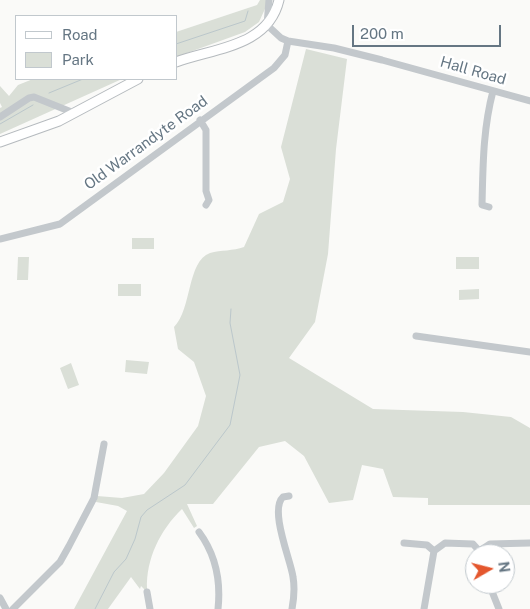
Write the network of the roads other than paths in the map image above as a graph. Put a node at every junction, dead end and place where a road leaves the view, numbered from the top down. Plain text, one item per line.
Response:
1 (269, 0) edge
2 (279, 0) edge
3 (267, 25) junction
4 (288, 41) junction
5 (178, 61) edge
6 (136, 80) edge
7 (493, 91) junction
8 (530, 101) edge
9 (74, 113) junction
10 (0, 117) edge
11 (200, 120) junction
12 (0, 142) edge
13 (210, 201) dead end
14 (483, 206) dead end
15 (0, 239) edge
16 (416, 336) dead end
17 (530, 352) edge
18 (104, 444) dead end
19 (289, 496) dead end
20 (199, 532) dead end
21 (404, 542) dead end
22 (530, 543) edge
23 (465, 544) edge
24 (490, 544) edge
25 (434, 551) junction
26 (147, 592) dead end
27 (493, 594) edge
28 (0, 598) edge
29 (6, 609) edge
30 (12, 609) edge
31 (150, 609) edge
32 (218, 609) edge
33 (292, 609) edge
34 (424, 609) edge
35 (499, 609) edge

1 - 3 street
2 - 3 main road
3 - 4 street, Hall Road
3 - 5 main road
4 - 7 street, Hall Road
4 - 11 street, Old Warrandyte Road
6 - 9 main road
7 - 8 street, Hall Road
7 - 14 street
9 - 10 street
9 - 12 main road
11 - 13 street
11 - 15 street, Old Warrandyte Road
16 - 17 street
18 - 30 street
19 - 33 street
20 - 32 street
21 - 25 street
22 - 24 street
23 - 25 street
25 - 34 street
26 - 31 street
27 - 35 street
28 - 29 street

